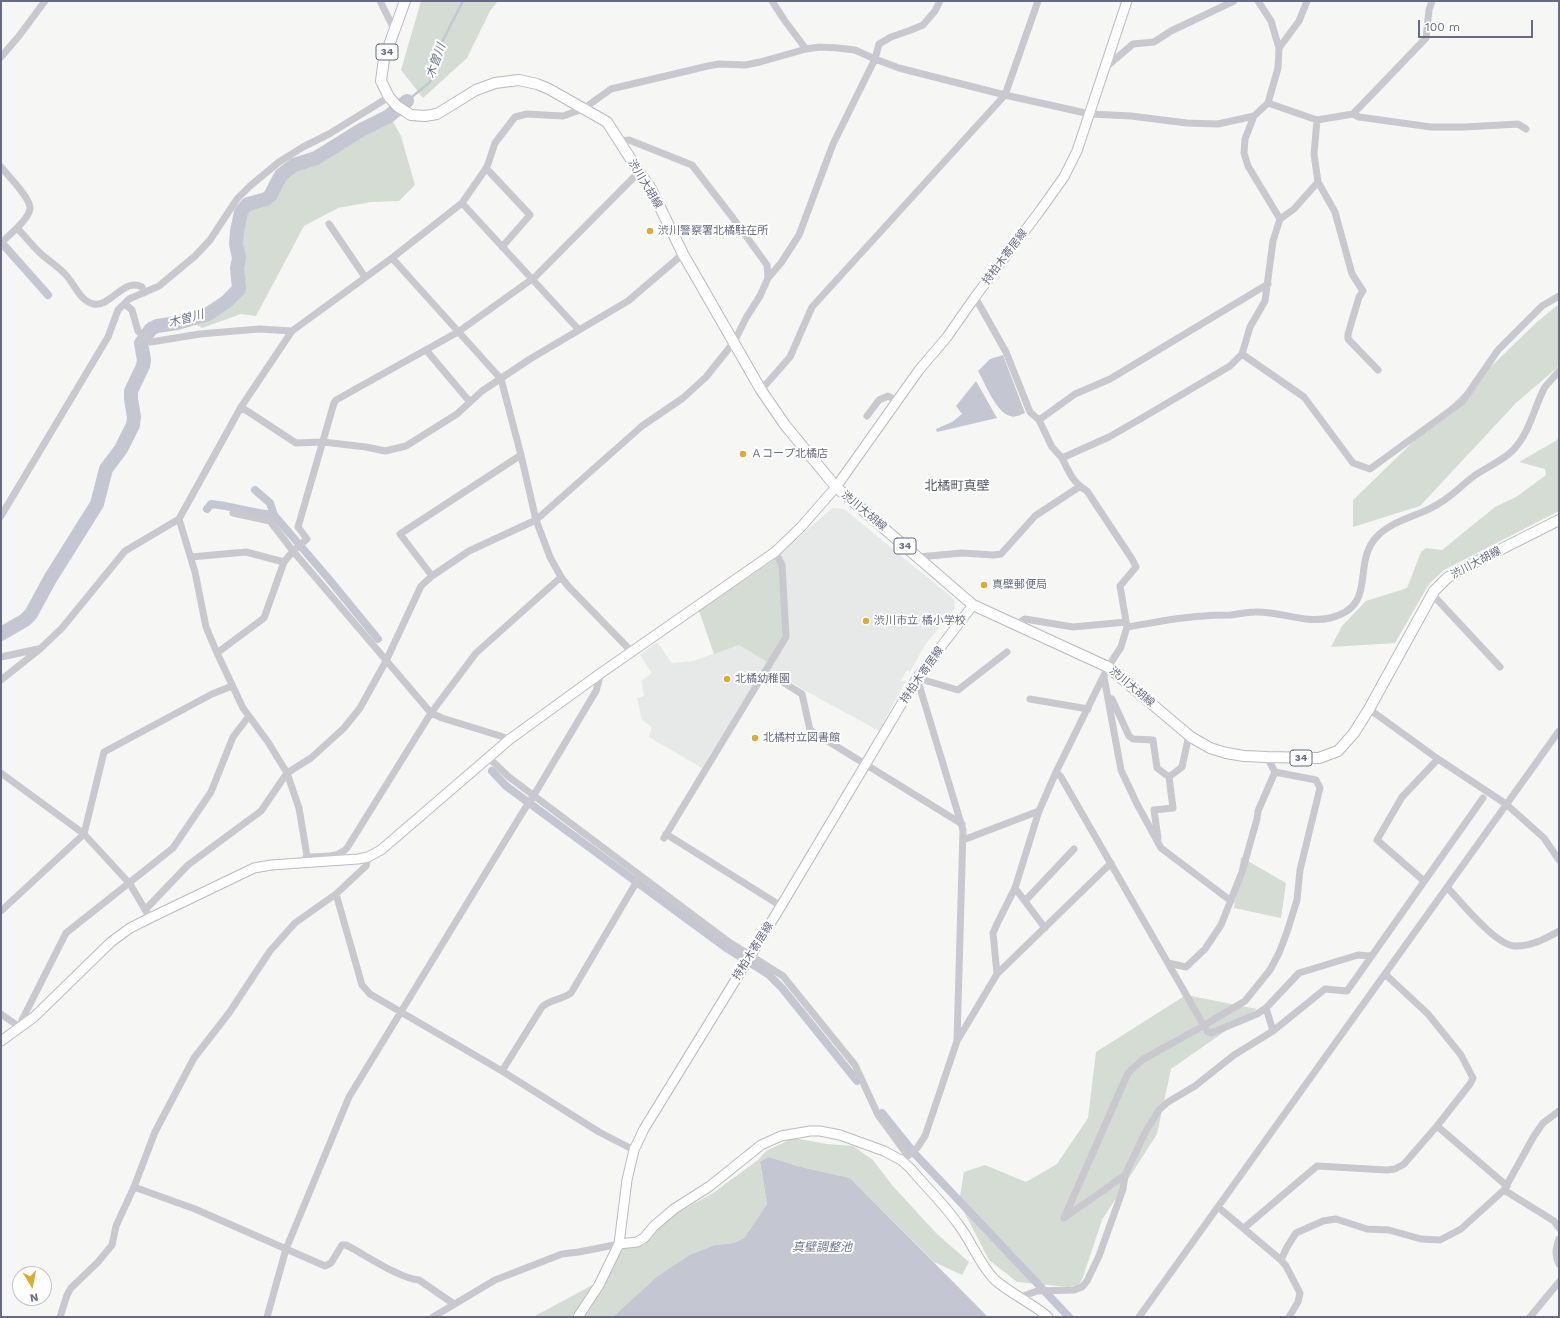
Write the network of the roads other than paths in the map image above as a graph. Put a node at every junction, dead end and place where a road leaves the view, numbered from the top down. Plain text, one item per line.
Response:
1 (45, 1) edge
2 (380, 1) edge
3 (405, 1) edge
4 (772, 1) edge
5 (940, 1) edge
6 (1038, 1) edge
7 (1127, 1) edge
8 (1234, 1) edge
9 (1258, 1) edge
10 (1307, 1) edge
11 (1432, 1) edge
12 (395, 32) junction
13 (1279, 48) junction
14 (806, 49) junction
15 (1, 57) edge
16 (875, 59) junction
17 (1106, 67) junction
18 (1005, 96) junction
19 (391, 100) junction
20 (1268, 103) junction
21 (583, 109) junction
22 (1090, 114) junction
23 (1353, 114) junction
24 (1254, 116) junction
25 (1317, 120) junction
26 (1526, 129) dead end
27 (620, 141) junction
28 (1, 167) edge
29 (486, 168) junction
30 (639, 172) junction
31 (1318, 182) junction
32 (462, 203) junction
33 (1280, 219) junction
34 (329, 224) dead end
35 (18, 228) junction
36 (1, 243) edge
37 (502, 247) junction
38 (683, 254) junction
39 (392, 258) junction
40 (365, 277) junction
41 (768, 278) junction
42 (532, 279) junction
43 (1268, 284) junction
44 (144, 294) junction
45 (1559, 296) edge
46 (975, 297) junction
47 (125, 304) junction
48 (292, 330) junction
49 (579, 330) junction
50 (458, 332) junction
51 (734, 342) junction
52 (426, 350) junction
53 (1242, 354) junction
54 (1378, 370) dead end
55 (1559, 371) edge
56 (501, 379) junction
57 (761, 390) junction
58 (897, 401) junction
59 (470, 402) junction
60 (242, 407) junction
61 (867, 416) dead end
62 (1039, 420) junction
63 (323, 442) junction
64 (521, 456) junction
65 (1062, 458) junction
66 (836, 487) junction
67 (1079, 487) junction
68 (233, 513) dead end
69 (1, 516) edge
70 (179, 519) junction
71 (536, 520) junction
72 (1559, 520) edge
73 (294, 550) junction
74 (775, 552) junction
75 (918, 556) junction
76 (191, 557) junction
77 (284, 562) junction
78 (432, 576) junction
79 (561, 577) junction
80 (1432, 594) junction
81 (973, 605) junction
82 (1016, 624) junction
83 (1126, 624) junction
84 (40, 649) junction
85 (632, 652) junction
86 (1007, 652) dead end
87 (217, 653) junction
88 (1, 657) edge
89 (386, 661) junction
90 (1108, 667) junction
91 (1500, 668) dead end
92 (765, 671) junction
93 (601, 673) junction
94 (1104, 677) junction
95 (917, 678) junction
96 (1, 680) edge
97 (232, 686) junction
98 (1108, 698) junction
99 (1030, 699) dead end
100 (1088, 709) junction
101 (1368, 709) junction
102 (431, 713) junction
103 (249, 716) junction
104 (1559, 731) edge
105 (1189, 735) junction
106 (510, 739) junction
107 (1267, 757) junction
108 (489, 758) junction
109 (1438, 758) junction
110 (865, 763) junction
111 (1056, 772) junction
112 (1275, 772) junction
113 (1, 773) edge
114 (287, 773) junction
115 (1169, 776) junction
116 (533, 796) junction
117 (1483, 798) dead end
118 (1506, 804) junction
119 (1039, 811) junction
120 (962, 824) junction
121 (84, 834) junction
122 (963, 840) junction
123 (1158, 842) junction
124 (1074, 849) dead end
125 (368, 857) junction
126 (307, 860) junction
127 (1559, 860) edge
128 (1111, 863) junction
129 (640, 877) junction
130 (1424, 881) junction
131 (130, 884) junction
132 (1447, 887) junction
133 (1015, 888) junction
134 (336, 894) junction
135 (1025, 901) junction
136 (1231, 901) junction
137 (781, 906) junction
138 (1, 911) edge
139 (148, 914) junction
140 (1045, 928) junction
141 (1559, 931) edge
142 (750, 956) junction
143 (1371, 956) junction
144 (1168, 963) junction
145 (997, 974) junction
146 (1385, 974) junction
147 (1266, 1008) junction
148 (400, 1012) junction
149 (1, 1014) edge
150 (1203, 1026) junction
151 (21, 1028) junction
152 (1273, 1031) junction
153 (1, 1041) edge
154 (957, 1041) junction
155 (502, 1071) junction
156 (1559, 1111) edge
157 (1437, 1126) junction
158 (634, 1150) junction
159 (907, 1156) junction
160 (1125, 1175) junction
161 (134, 1187) junction
162 (1505, 1188) junction
163 (1218, 1207) junction
164 (1244, 1228) junction
165 (1559, 1228) edge
166 (1559, 1239) edge
167 (619, 1244) junction
168 (286, 1249) junction
169 (1281, 1260) junction
170 (1559, 1264) edge
171 (1559, 1282) edge
172 (1021, 1297) junction
173 (454, 1304) junction
174 (60, 1317) edge
175 (267, 1317) edge
176 (433, 1317) edge
177 (578, 1317) edge
178 (1048, 1317) edge
179 (1139, 1317) edge
180 (1289, 1317) edge
181 (1530, 1317) edge

1 - 15 street
2 - 12 street
3 - 12 main road, 34
4 - 14 street
5 - 16 street
6 - 18 street
7 - 17 street, 持柏木寄居線
8 - 17 street
9 - 13 street
10 - 13 street
11 - 23 street
12 - 19 main road, 34
13 - 20 street
14 - 16 street
14 - 21 street
16 - 18 street
16 - 41 street
17 - 22 street, 持柏木寄居線
18 - 22 street
18 - 57 street
19 - 21 main road, 渋川大胡線 / 34
19 - 44 street
20 - 24 street
20 - 25 street
21 - 27 main road, 渋川大胡線 / 34
21 - 29 street
22 - 24 street
22 - 46 street, 持柏木寄居線
23 - 25 street
23 - 26 street
24 - 33 street
25 - 31 street
27 - 30 main road, 渋川大胡線 / 34
27 - 41 street
28 - 35 street
29 - 32 street
29 - 37 street
30 - 38 main road, 渋川大胡線 / 34
30 - 42 street
31 - 33 street
31 - 54 street
32 - 37 street
32 - 39 street
33 - 43 street
34 - 40 street
35 - 36 street
35 - 44 street
37 - 42 street
38 - 49 street
38 - 51 main road, 渋川大胡線 / 34
39 - 40 street
39 - 50 street
40 - 48 street
41 - 51 street
42 - 49 street
42 - 50 street
43 - 53 street
43 - 62 street
44 - 47 street
45 - 53 street
46 - 58 street, 持柏木寄居線
46 - 62 street
47 - 48 street
47 - 69 street
48 - 60 street
49 - 56 street
50 - 52 street
50 - 56 street
51 - 57 main road, 渋川大胡線 / 34
51 - 71 street
52 - 59 street
52 - 63 street
53 - 65 street
55 - 83 street
56 - 59 street
56 - 64 street
57 - 66 main road, 渋川大胡線 / 34
58 - 61 street
58 - 66 street, 持柏木寄居線
59 - 63 street
60 - 63 street
60 - 70 street
62 - 65 street
63 - 73 street
64 - 71 street
64 - 78 street
65 - 67 street
66 - 74 street, 持柏木寄居線
66 - 75 main road, 渋川大胡線 / 34
67 - 75 street
67 - 83 street
68 - 73 street
70 - 76 street
70 - 84 street
71 - 78 street
71 - 79 street
72 - 80 main road, 渋川大胡線 / 34
73 - 77 street
73 - 89 street
74 - 85 street, 持柏木寄居線
74 - 92 street
75 - 81 main road, 渋川大胡線 / 34
76 - 77 street
76 - 87 street
77 - 87 street
78 - 89 street
79 - 85 street
79 - 102 street
80 - 91 street
80 - 101 main road, 渋川大胡線 / 34
81 - 82 main road, 渋川大胡線 / 34
81 - 95 street, 持柏木寄居線
82 - 83 street
82 - 90 main road, 渋川大胡線 / 34
83 - 90 street
84 - 88 street
84 - 96 street
85 - 93 street, 持柏木寄居線
86 - 95 street
87 - 97 street
89 - 102 street
89 - 114 street
90 - 94 street
90 - 105 main road, 渋川大胡線 / 34
92 - 110 street
92 - 137 street
93 - 106 street, 持柏木寄居線
93 - 116 street
94 - 98 street
94 - 100 street
95 - 110 street, 持柏木寄居線
95 - 120 street
97 - 103 street
97 - 121 street
98 - 115 street
98 - 123 street
99 - 100 street
100 - 111 street
101 - 107 main road, 渋川大胡線 / 34
101 - 109 street
102 - 106 street
102 - 126 street
103 - 114 street
103 - 131 street
104 - 118 street
105 - 107 main road, 渋川大胡線 / 34
105 - 115 street
106 - 108 street, 持柏木寄居線
107 - 112 street
108 - 116 street
108 - 125 street, 持柏木寄居線
109 - 118 street
109 - 130 street
110 - 120 street
110 - 137 street, 持柏木寄居線
111 - 119 street
111 - 128 street
112 - 136 street
112 - 150 street
113 - 121 street
114 - 126 street
114 - 139 street
115 - 123 street
116 - 129 street
116 - 148 street
117 - 130 street
118 - 127 street
118 - 132 street
119 - 122 street
119 - 133 street
120 - 122 street
121 - 131 street
121 - 138 street
122 - 154 street
123 - 136 street
124 - 135 street
125 - 126 street
125 - 134 street
126 - 139 street
128 - 140 street
128 - 144 street
129 - 142 street
129 - 155 street
130 - 143 street
131 - 139 street
131 - 151 street
132 - 141 street
132 - 146 street
133 - 135 street
133 - 145 street
134 - 148 street
134 - 161 street
135 - 140 street
136 - 144 street
137 - 142 street, 持柏木寄居線
139 - 151 street
140 - 145 street
142 - 158 street, 持柏木寄居線
142 - 159 street
143 - 147 street
143 - 152 street
144 - 150 street
145 - 154 street
146 - 157 street
146 - 163 street
147 - 150 street
147 - 152 street
148 - 155 street
148 - 168 street
149 - 151 street
150 - 160 street
151 - 153 street
152 - 160 street
154 - 159 street
155 - 158 street
156 - 162 street
157 - 162 street
157 - 164 street
158 - 167 street, 持柏木寄居線
159 - 167 street
159 - 172 street
160 - 172 street
161 - 168 street
161 - 174 street
162 - 165 street
162 - 169 street
163 - 164 street
163 - 179 street
164 - 169 street
166 - 170 street
167 - 173 street
167 - 177 street, 持柏木寄居線
168 - 173 street
168 - 175 street
169 - 180 street
171 - 181 street
172 - 178 street
173 - 176 street

